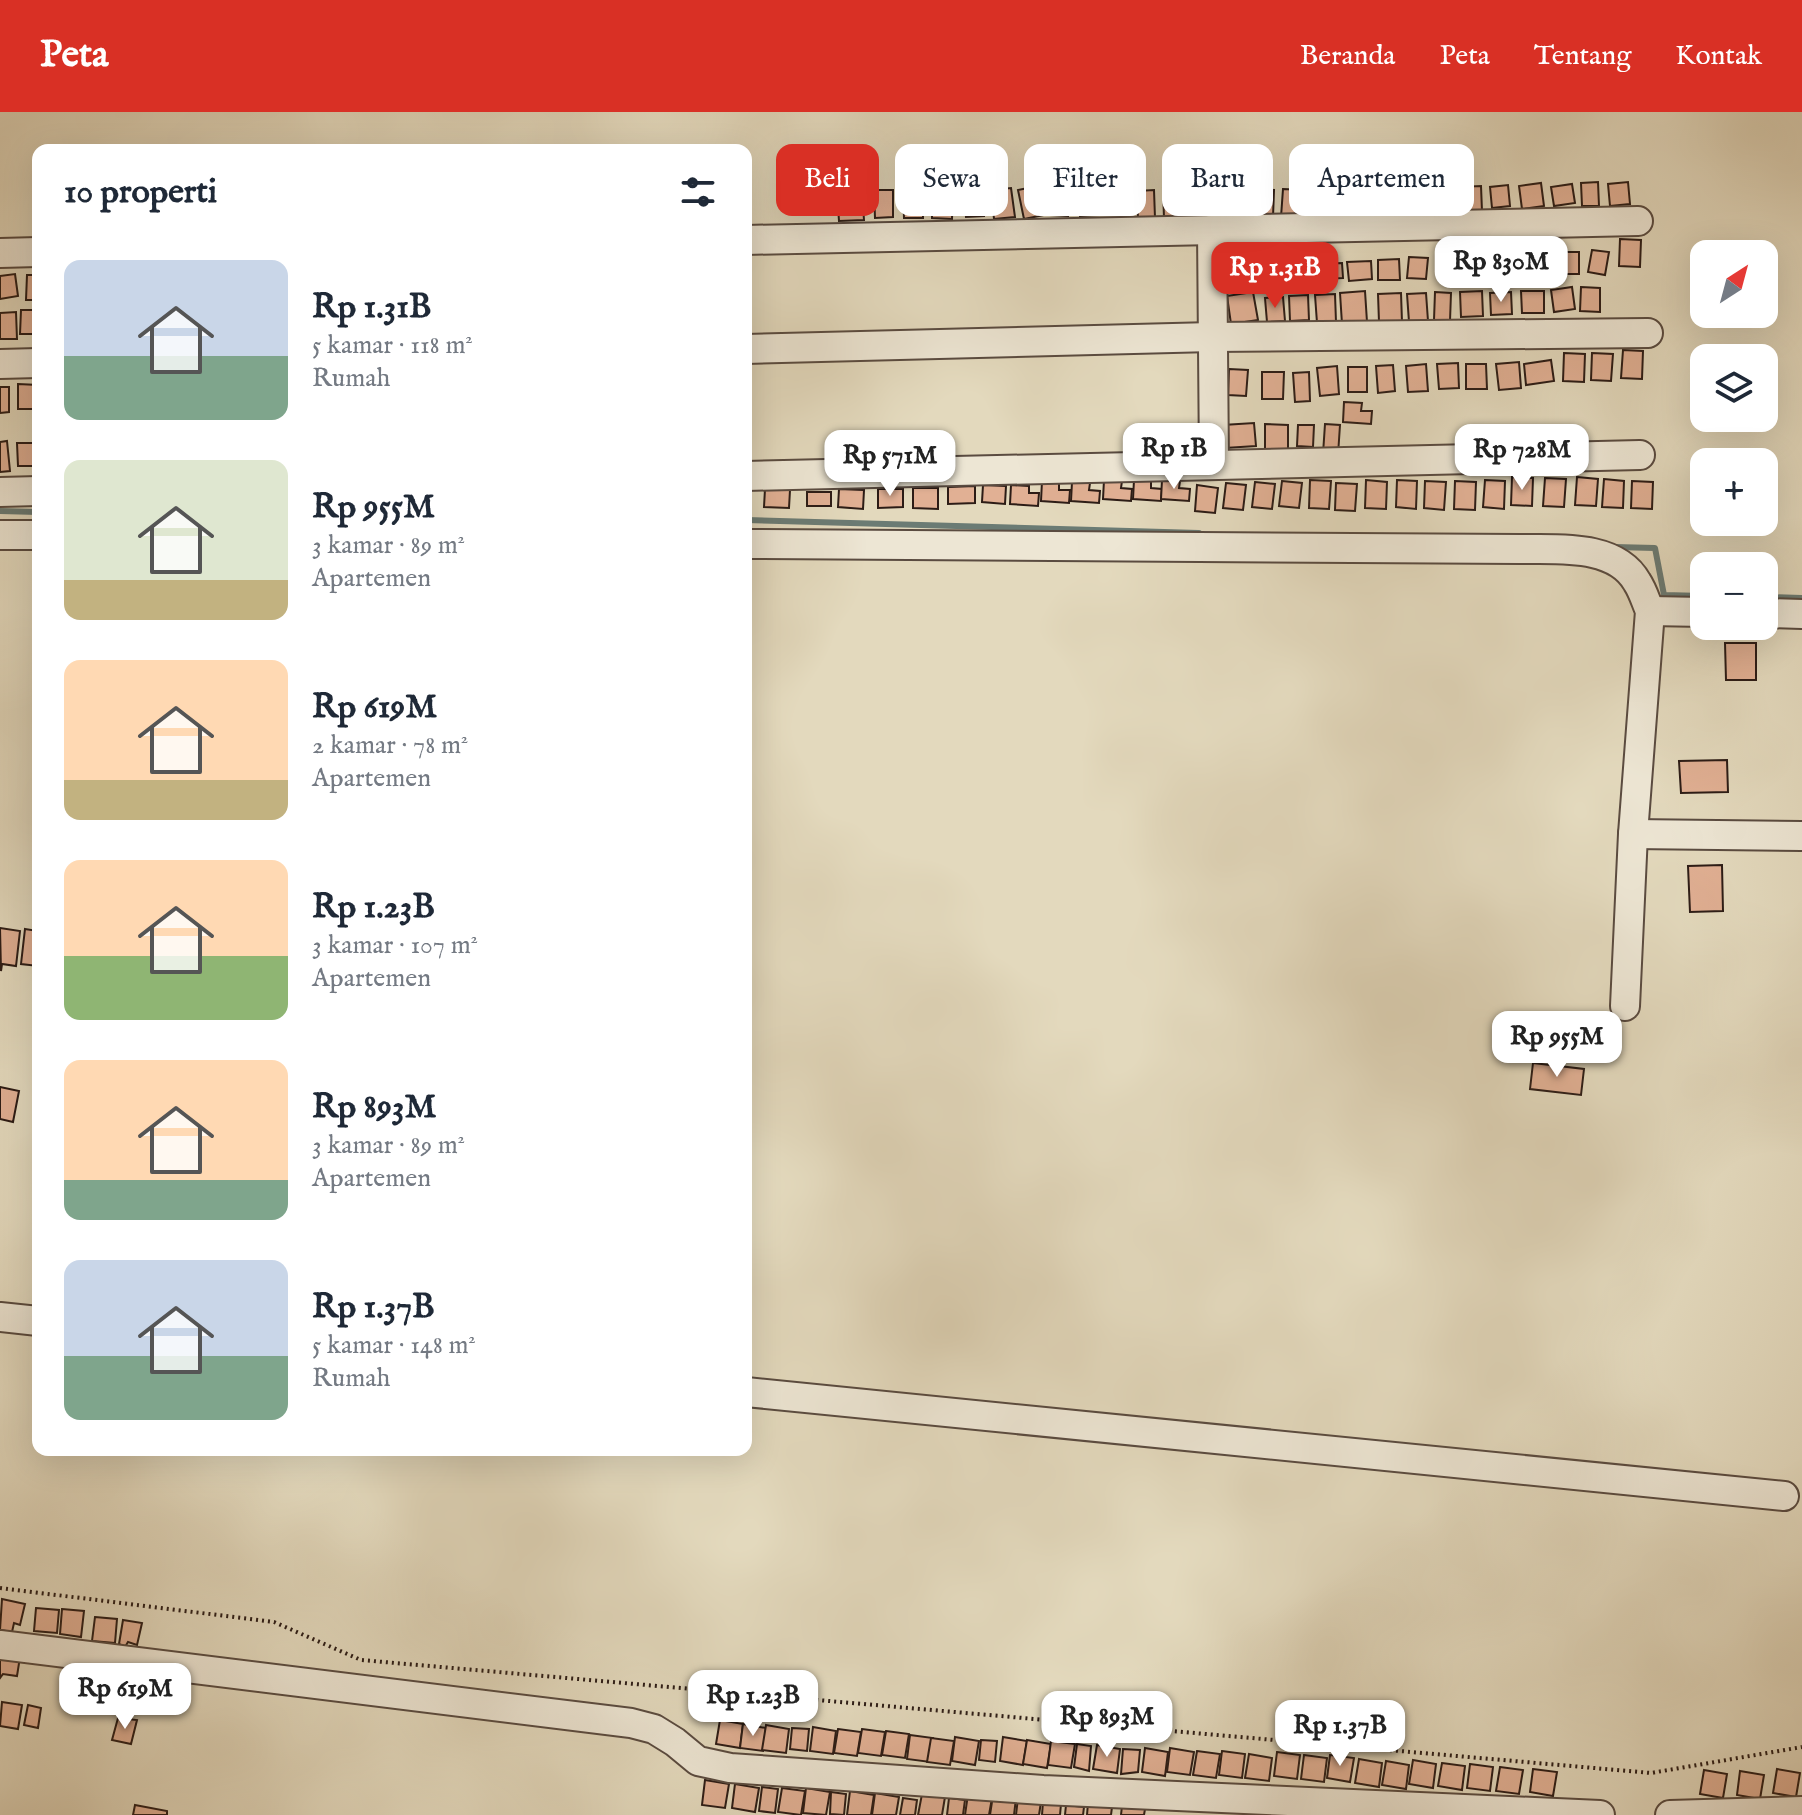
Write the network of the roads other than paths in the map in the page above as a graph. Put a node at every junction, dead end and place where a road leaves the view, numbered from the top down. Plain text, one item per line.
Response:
1 (1638, 221) dead end
2 (1212, 230) junction
3 (752, 240) edge
4 (32, 252) edge
5 (0, 253) edge
6 (1648, 333) dead end
7 (1212, 337) junction
8 (752, 349) edge
9 (32, 363) edge
10 (0, 364) edge
11 (1640, 455) dead end
12 (1214, 464) junction
13 (752, 476) edge
14 (32, 491) edge
15 (0, 492) edge
16 (0, 535) edge
17 (32, 535) edge
18 (752, 544) edge
19 (1650, 611) junction
20 (1690, 612) edge
21 (1778, 613) edge
22 (1802, 614) edge
23 (1633, 834) junction
24 (1802, 836) edge
25 (1625, 1006) dead end
26 (0, 1317) edge
27 (32, 1320) edge
28 (752, 1393) edge
29 (1784, 1496) dead end
30 (0, 1645) edge
31 (1802, 1811) edge
32 (1600, 1815) edge
33 (1670, 1815) edge

1 - 2 street
2 - 3 street
2 - 7 street
4 - 5 street
6 - 7 street
7 - 8 street
7 - 12 street
9 - 10 street
11 - 12 street
12 - 13 street
14 - 15 street
16 - 17 street
18 - 19 street
19 - 20 street
19 - 23 street
21 - 22 street
23 - 24 street
23 - 25 street
26 - 27 street
28 - 29 street
30 - 32 street
31 - 33 street

